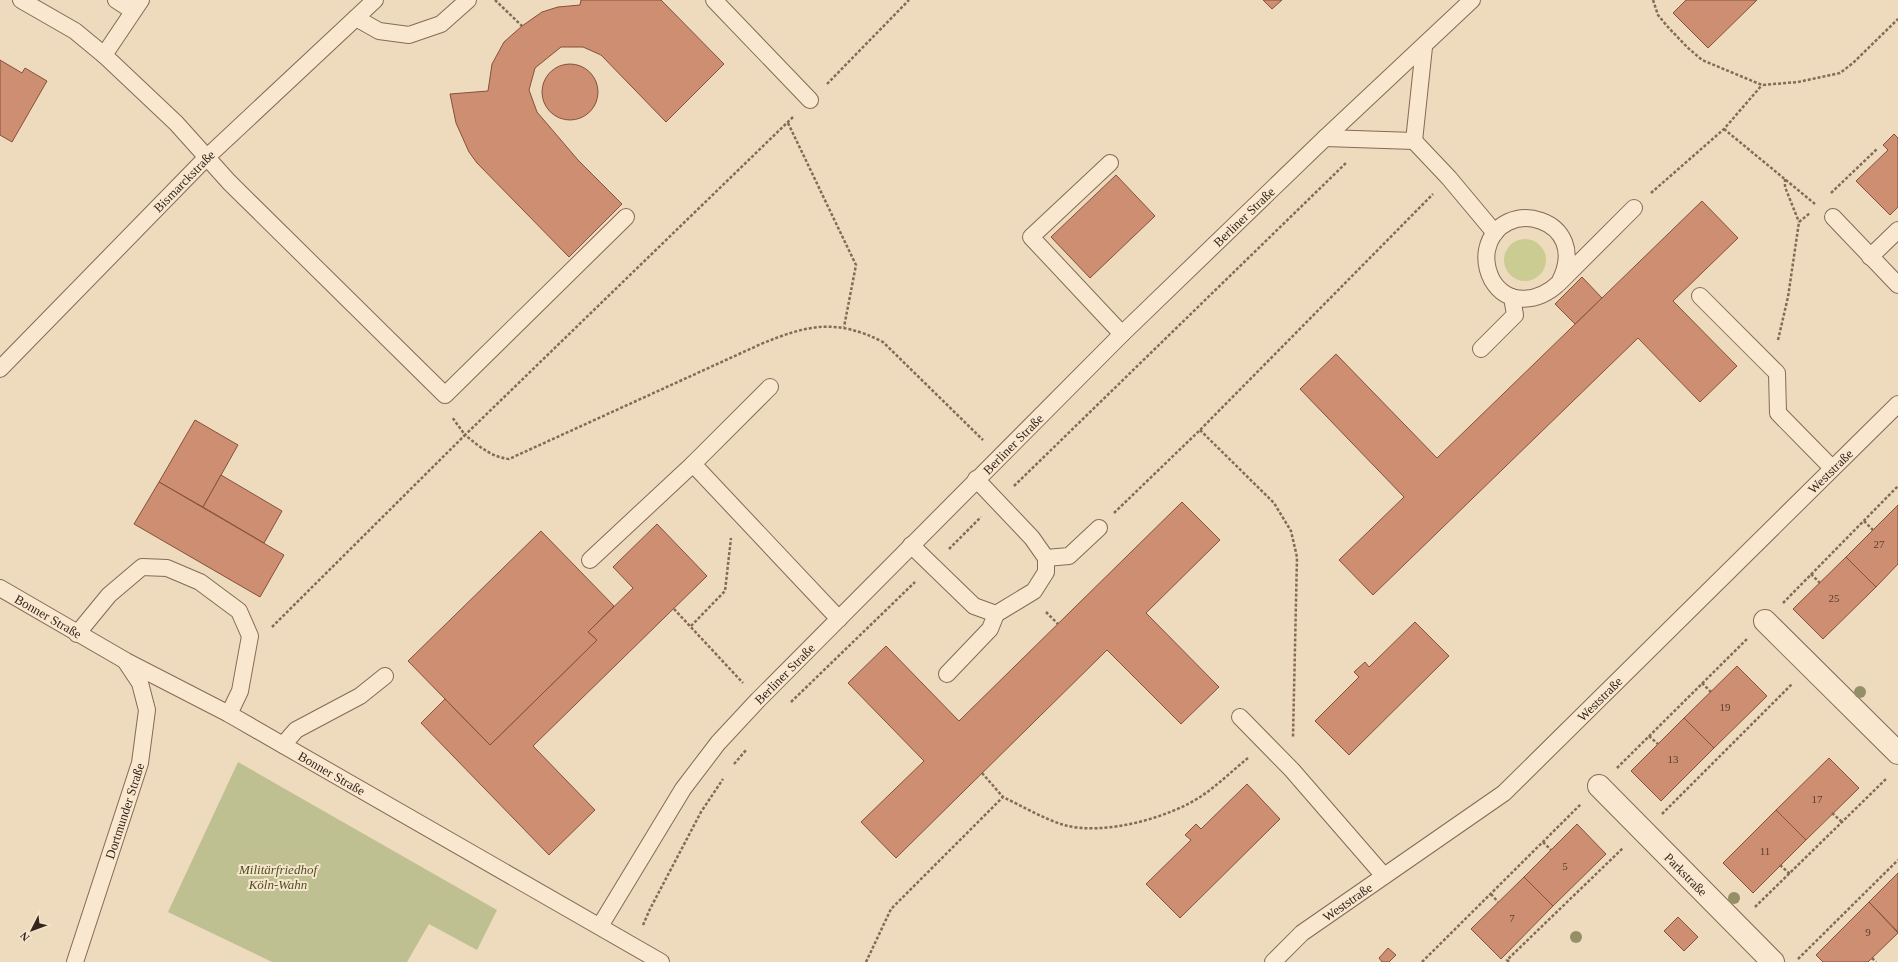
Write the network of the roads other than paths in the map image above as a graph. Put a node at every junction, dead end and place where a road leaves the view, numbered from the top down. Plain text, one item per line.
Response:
1 (21, 0) edge
2 (116, 0) edge
3 (375, 0) edge
4 (468, 0) edge
5 (714, 0) edge
6 (1472, 0) edge
7 (137, 6) edge
8 (356, 18) junction
9 (1424, 47) junction
10 (104, 54) junction
11 (810, 100) road end
12 (1325, 138) junction
13 (1414, 141) junction
14 (206, 158) junction
15 (1110, 163) dead end
16 (1634, 208) road end
17 (626, 217) dead end
18 (1833, 217) dead end
19 (1898, 230) edge
20 (1495, 233) junction
21 (1870, 256) junction
22 (1559, 283) junction
23 (1898, 285) edge
24 (1700, 296) dead end
25 (1512, 297) junction
26 (1122, 334) junction
27 (1481, 349) dead end
28 (0, 369) edge
29 (770, 387) dead end
30 (1898, 404) edge
31 (693, 464) junction
32 (1832, 468) junction
33 (976, 479) junction
34 (1099, 528) road end
35 (911, 545) junction
36 (1046, 558) junction
37 (590, 560) dead end
38 (0, 588) edge
39 (996, 614) junction
40 (839, 619) junction
41 (1765, 620) road end
42 (77, 634) junction
43 (126, 661) junction
44 (947, 674) dead end
45 (385, 676) dead end
46 (229, 714) junction
47 (1240, 717) dead end
48 (283, 745) junction
49 (1895, 763) edge
50 (1599, 786) road end
51 (1384, 876) junction
52 (600, 926) junction
53 (75, 962) edge
54 (661, 962) edge
55 (1274, 962) edge
56 (1773, 962) edge

1 - 10 lane
2 - 7 lane
3 - 8 lane, Bismarckstraße
4 - 8 lane
5 - 11 lane
6 - 9 lane, Berliner Straße
7 - 10 lane
8 - 14 lane, Bismarckstraße
9 - 12 lane, Berliner Straße
9 - 13 lane
10 - 14 lane
12 - 13 lane
12 - 26 lane, Berliner Straße
13 - 20 lane
14 - 17 lane
14 - 28 lane, Bismarckstraße
15 - 26 lane
16 - 22 lane
18 - 21 lane
19 - 21 lane
20 - 22 lane
20 - 25 lane
21 - 23 lane
22 - 25 lane
24 - 32 lane
25 - 27 lane
26 - 33 lane, Berliner Straße
29 - 31 lane
30 - 32 lane, Weststraße
31 - 37 lane
31 - 40 lane
32 - 51 lane, Weststraße
33 - 35 lane, Berliner Straße
33 - 36 lane
34 - 36 lane
35 - 39 lane
35 - 40 lane, Berliner Straße
36 - 39 lane
38 - 42 lane, Bonner Straße
39 - 44 lane
40 - 52 lane, Berliner Straße
41 - 49 street
42 - 43 lane, Bonner Straße
42 - 46 lane
43 - 46 lane, Bonner Straße
43 - 53 lane, Dortmunder Straße
45 - 48 lane
46 - 48 lane, Bonner Straße
47 - 51 lane
48 - 52 lane, Bonner Straße
50 - 56 street, Parkstraße
51 - 55 lane, Weststraße
52 - 54 lane, Bonner Straße

